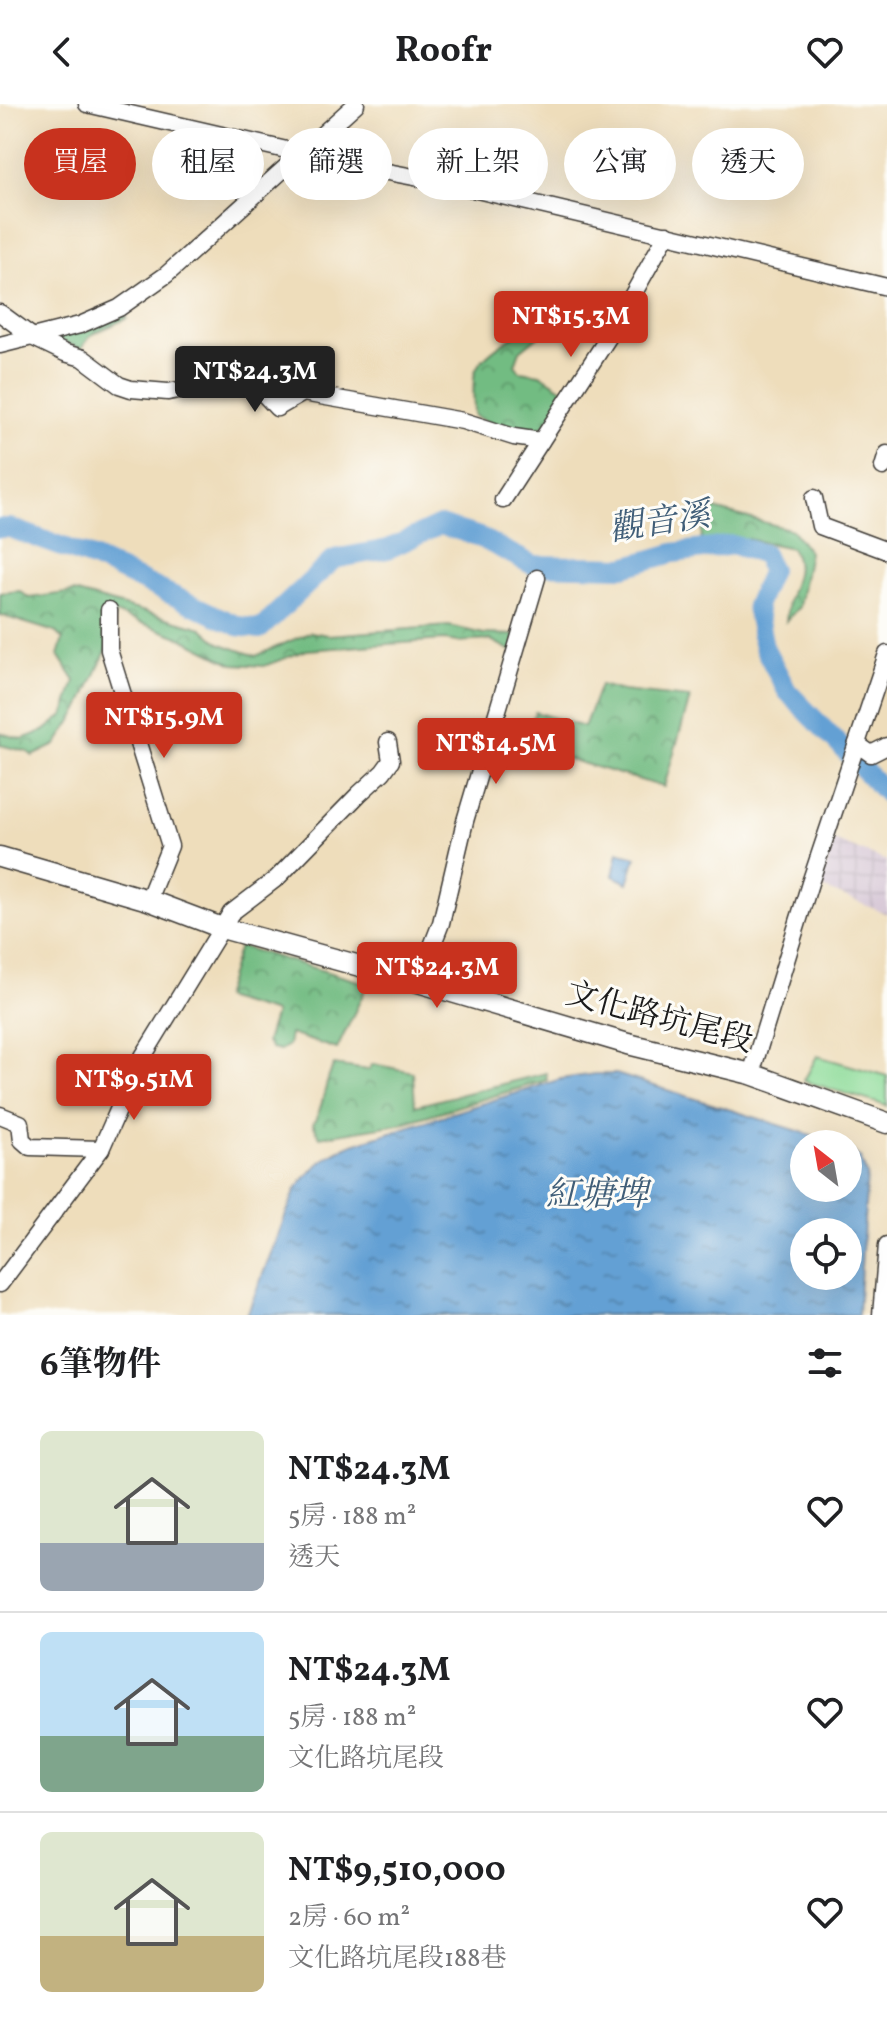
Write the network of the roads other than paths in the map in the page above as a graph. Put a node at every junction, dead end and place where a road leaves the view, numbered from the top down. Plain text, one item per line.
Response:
1 (87, 104) edge
2 (356, 104) edge
3 (329, 128) edge
4 (280, 149) edge
5 (280, 172) edge
6 (392, 172) edge
7 (667, 234) junction
8 (887, 287) edge
9 (0, 313) edge
10 (34, 338) junction
11 (0, 345) edge
12 (541, 441) junction
13 (814, 498) dead end
14 (503, 500) dead end
15 (887, 551) edge
16 (537, 578) dead end
17 (109, 610) dead end
18 (887, 654) edge
19 (388, 742) dead end
20 (857, 746) junction
21 (887, 746) edge
22 (0, 857) edge
23 (148, 900) junction
24 (222, 928) junction
25 (418, 982) junction
26 (751, 1074) junction
27 (0, 1115) edge
28 (887, 1123) edge
29 (101, 1149) junction
30 (887, 1245) edge
31 (885, 1275) edge
32 (0, 1284) edge
33 (881, 1315) edge

1 - 4 street
2 - 3 street
5 - 10 street
6 - 7 street
7 - 8 street
7 - 12 street
9 - 10 street
10 - 11 street
10 - 12 street
12 - 14 street
13 - 15 street
16 - 25 street
17 - 23 street
18 - 20 street
19 - 24 street
20 - 21 street
20 - 26 street
22 - 23 main road, 文化路坑尾段
23 - 24 main road, 文化路坑尾段
24 - 25 main road, 文化路坑尾段
24 - 29 street
25 - 26 main road, 文化路坑尾段
26 - 28 main road, 文化路坑尾段
27 - 29 street
29 - 32 street
30 - 31 street
31 - 33 street

